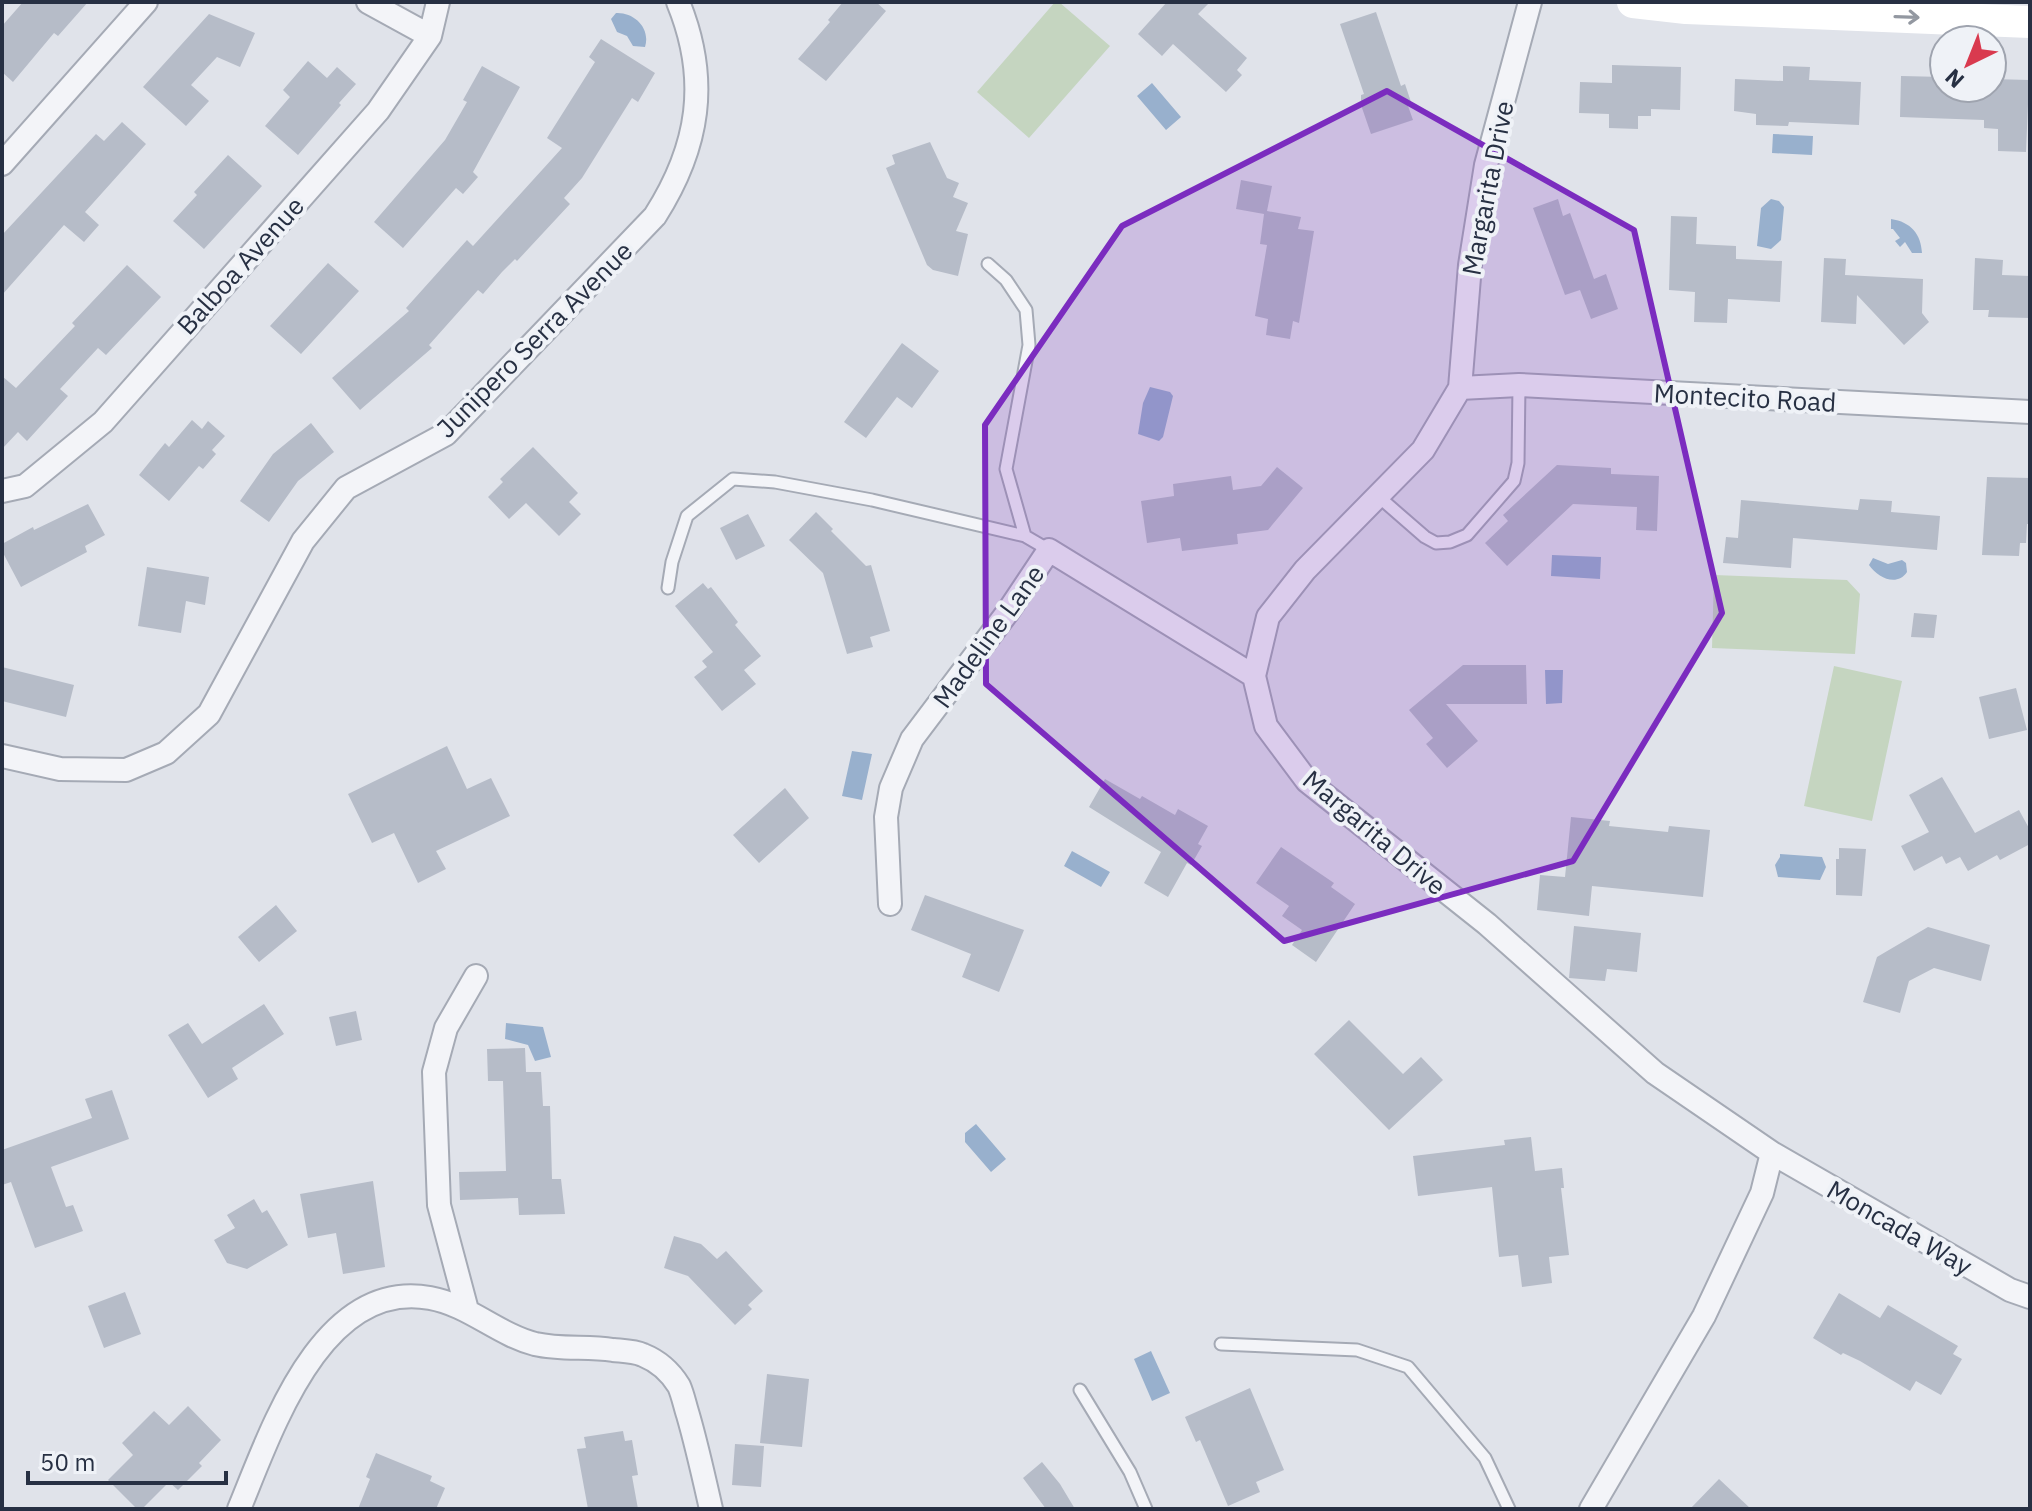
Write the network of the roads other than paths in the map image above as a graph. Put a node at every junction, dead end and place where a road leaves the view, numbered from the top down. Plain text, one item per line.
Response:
1 (146, 2) edge
2 (368, 2) edge
3 (438, 2) edge
4 (678, 2) edge
5 (1530, 2) edge
6 (1633, 2) edge
7 (2030, 22) edge
8 (430, 36) junction
9 (2, 164) edge
10 (988, 264) dead end
11 (1519, 385) junction
12 (1460, 388) junction
13 (2030, 412) edge
14 (2, 491) edge
15 (1379, 497) junction
16 (1025, 536) junction
17 (1049, 550) junction
18 (668, 588) dead end
19 (1254, 676) junction
20 (2, 756) edge
21 (890, 904) dead end
22 (476, 976) dead end
23 (1772, 1153) junction
24 (2030, 1297) edge
25 (467, 1310) junction
26 (1221, 1344) dead end
27 (1080, 1390) dead end
28 (239, 1509) edge
29 (711, 1509) edge
30 (1146, 1509) edge
31 (1509, 1509) edge
32 (1591, 1509) edge

1 - 9 street
2 - 8 street
3 - 8 street, Balboa Avenue
4 - 20 street, Junipero Serra Avenue
5 - 12 street, Margarita Drive
6 -> 7 main road
8 - 14 street, Balboa Avenue
10 - 16 lane
11 - 12 street, Montecito Road
11 - 13 street, Montecito Road
11 - 15 lane
12 - 15 street, Margarita Drive
15 - 19 street, Margarita Drive
16 - 17 lane
16 - 18 lane
17 - 19 street, Madeline Lane
17 - 21 street, Madeline Lane
19 - 23 street, Margarita Drive
22 - 25 street
23 - 24 street, Moncada Way
23 - 32 street
25 - 28 street
25 - 29 street
26 - 31 lane
27 - 30 lane

